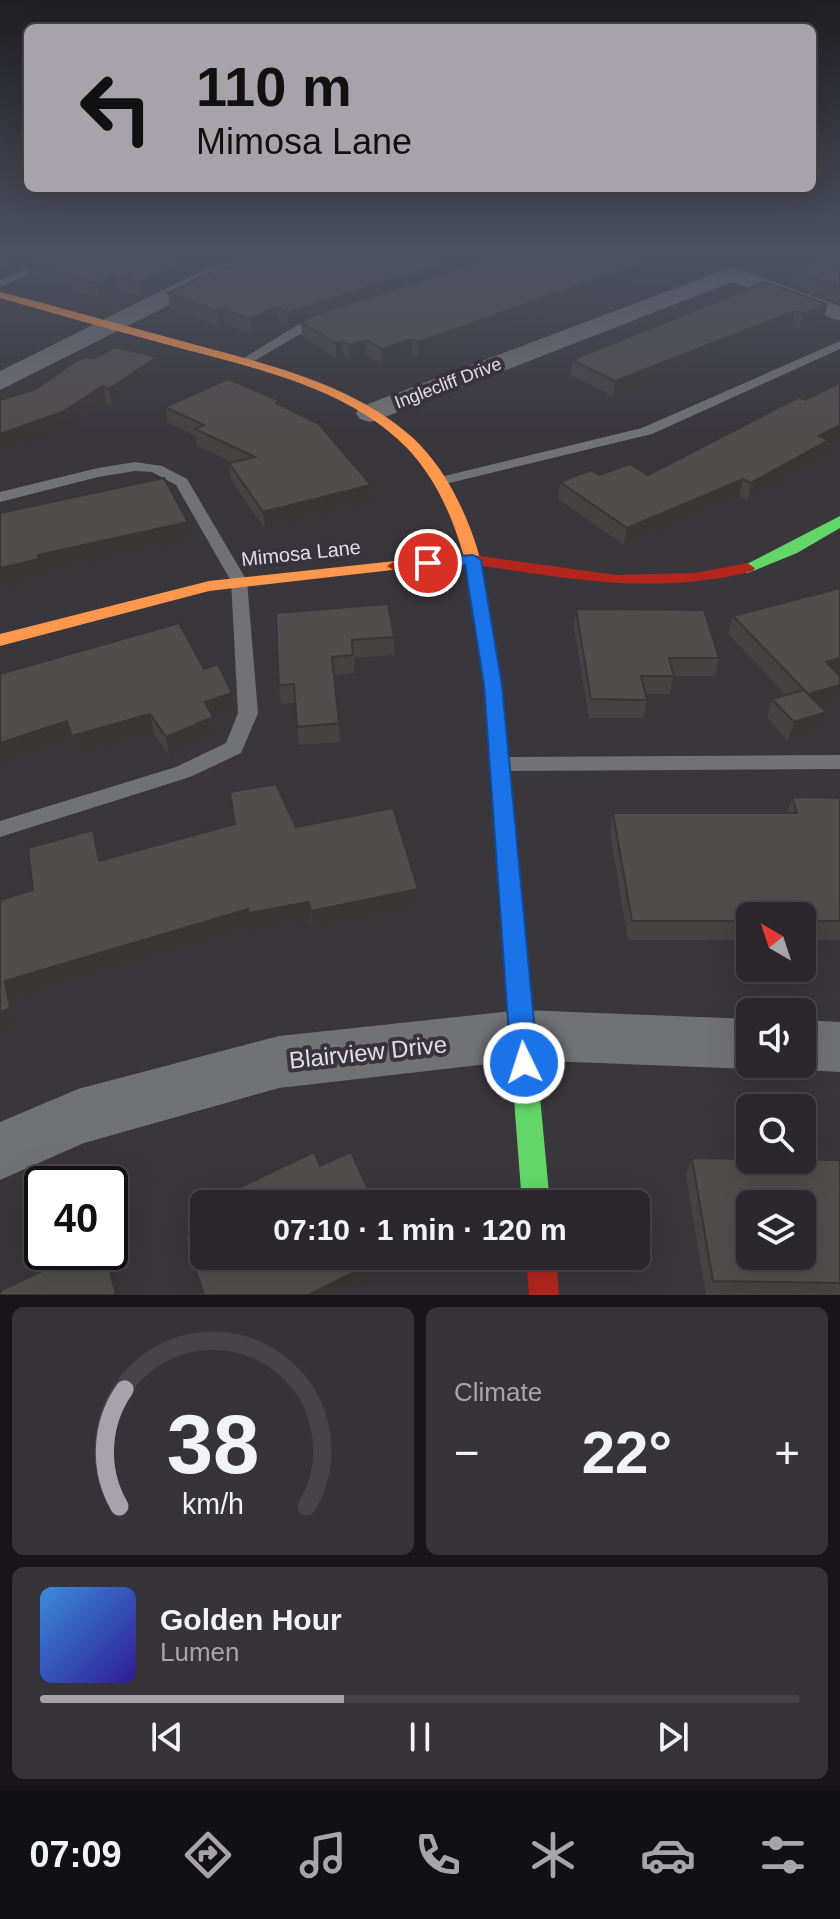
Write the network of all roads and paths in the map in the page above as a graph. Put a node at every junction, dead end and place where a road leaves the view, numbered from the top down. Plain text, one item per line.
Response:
1 (69, 314) edge
2 (130, 314) edge
3 (627, 314) edge
4 (336, 316) edge
5 (107, 325) junction
6 (840, 345) edge
7 (243, 362) junction
8 (0, 382) edge
9 (370, 413) junction
10 (441, 481) junction
11 (0, 497) edge
12 (840, 521) edge
13 (473, 560) junction
14 (239, 581) junction
15 (0, 640) edge
16 (840, 762) edge
17 (501, 764) junction
18 (0, 829) edge
19 (522, 1035) junction
20 (736, 1043) edge
21 (816, 1046) edge
22 (840, 1047) edge
23 (0, 1151) edge
24 (535, 1190) edge
25 (542, 1270) edge
26 (544, 1295) edge

1 - 5 street
2 - 5 street
3 - 9 street, Inglecliff Drive
4 - 7 lane
5 - 7 street
5 - 8 street
6 - 10 lane
7 - 9 street
9 - 10 street
10 - 13 street
11 - 14 lane
12 - 13 street, Mimosa Lane
13 - 14 street, Mimosa Lane
13 - 17 street
14 - 15 street, Mimosa Lane
14 - 18 lane
16 - 17 lane
17 - 19 street
19 - 20 street, Blairview Drive
19 - 23 street, Blairview Drive
19 - 24 street
21 - 22 street
25 - 26 street

